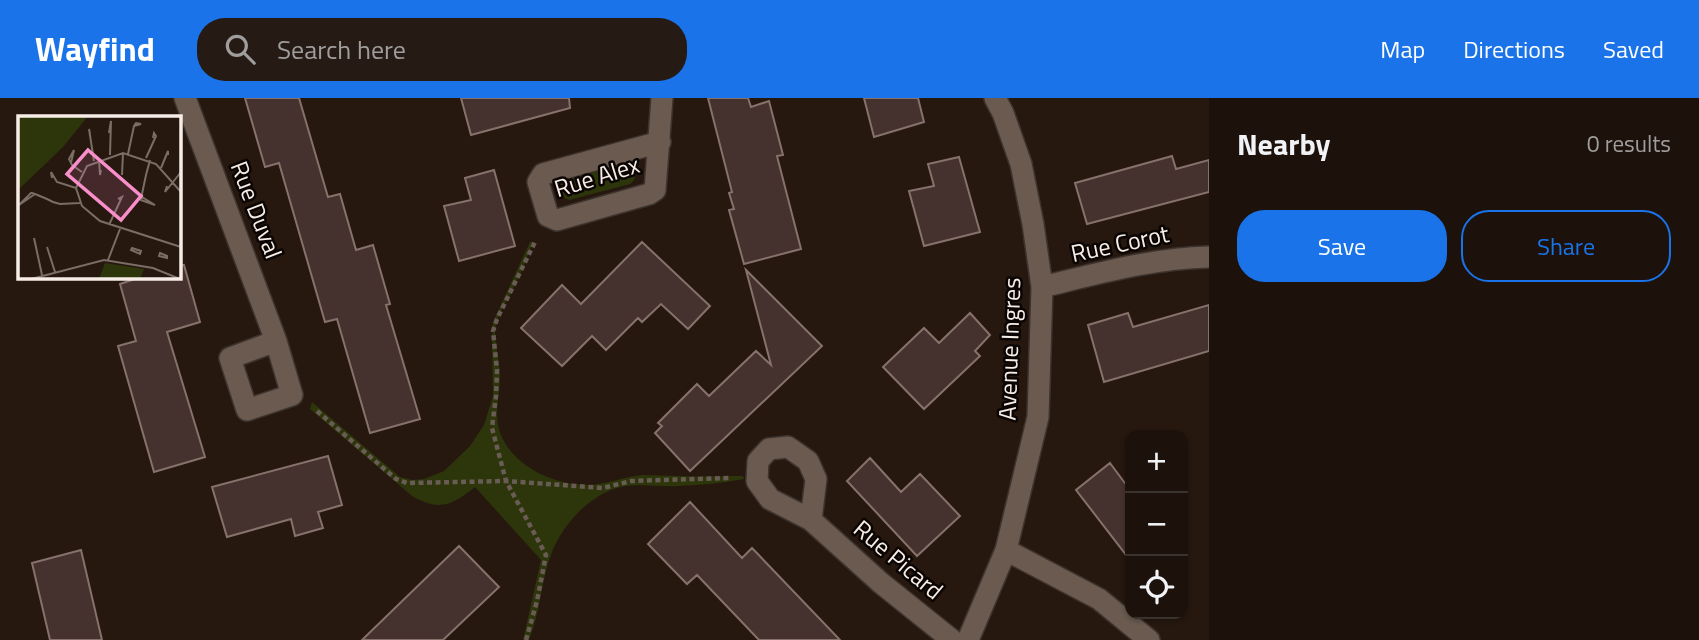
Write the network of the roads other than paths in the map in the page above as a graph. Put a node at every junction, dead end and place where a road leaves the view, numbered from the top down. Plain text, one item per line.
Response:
1 (186, 98) edge
2 (662, 98) edge
3 (995, 98) edge
4 (660, 142) junction
5 (1209, 257) edge
6 (1042, 287) junction
7 (276, 341) junction
8 (811, 520) junction
9 (1006, 550) junction
10 (952, 640) edge
11 (968, 640) edge
12 (1149, 640) edge

1 - 7 street, Rue Duval
2 - 4 street, Rue Alex
3 - 6 street, Avenue Ingres
4 - 4 street, Rue Alex
5 - 6 street, Rue Corot
6 - 9 street, Avenue Ingres
7 - 7 street, Rue Duval
8 - 8 street, Rue Picard
8 - 10 street, Rue Picard
9 - 11 street, Avenue Ingres
9 - 12 street

